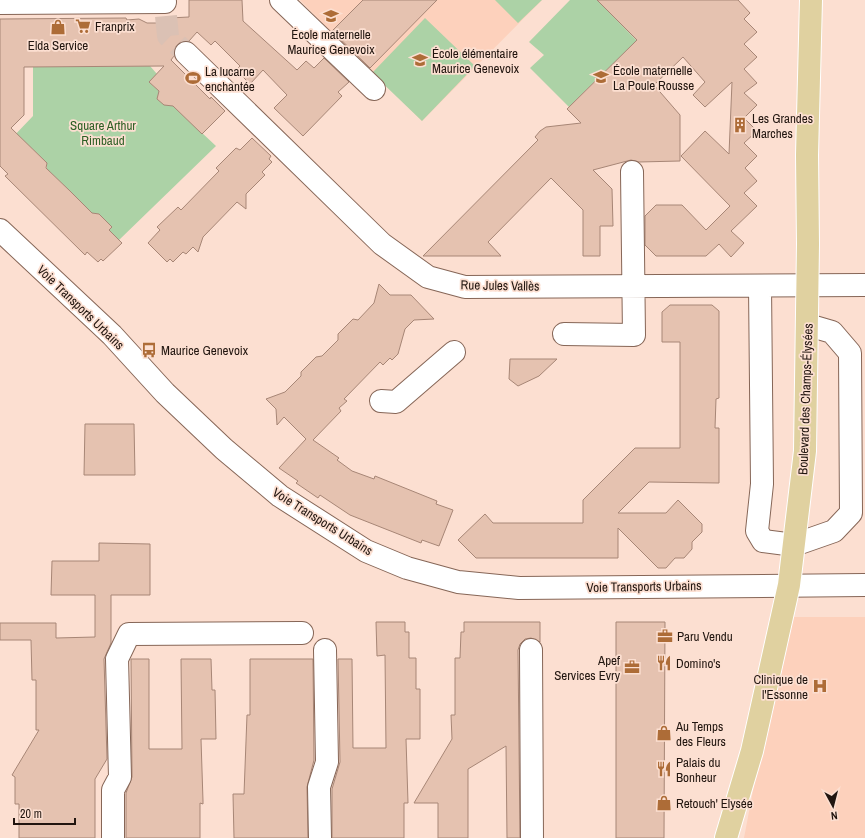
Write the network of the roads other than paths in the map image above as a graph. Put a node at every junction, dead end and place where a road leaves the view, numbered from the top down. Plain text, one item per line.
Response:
1 (281, 0) edge
2 (811, 0) edge
3 (0, 3) edge
4 (166, 6) edge
5 (186, 53) tunnel mouth
6 (374, 89) dead end
7 (632, 172) dead end
8 (0, 230) edge
9 (865, 284) edge
10 (634, 285) junction
11 (808, 285) junction
12 (760, 286) junction
13 (808, 326) junction
14 (564, 334) dead end
15 (454, 352) dead end
16 (382, 401) dead end
17 (794, 545) junction
18 (789, 585) junction
19 (865, 585) edge
20 (302, 633) dead end
21 (325, 650) dead end
22 (531, 650) dead end
23 (113, 838) edge
24 (320, 838) edge
25 (532, 838) edge
26 (726, 838) edge

1 - 6 street
2 - 11 main road, Boulevard des Champs-Élysées
3 - 4 street
5 - 10 street, Rue Jules Vallès
7 - 10 street
8 - 18 street, Voie Transports Urbains
9 - 11 street, Rue Jules Vallès
10 - 12 street, Rue Jules Vallès
10 - 14 street
11 - 12 street, Rue Jules Vallès
11 - 13 main road, Boulevard des Champs-Élysées
12 - 17 street
13 - 17 main road, Boulevard des Champs-Élysées
13 - 17 street
15 - 16 street
17 - 18 main road, Boulevard des Champs-Élysées
18 - 19 street, Voie Transports Urbains
18 - 26 main road, Boulevard des Champs-Élysées
20 - 23 street
21 - 24 street
22 - 25 street

